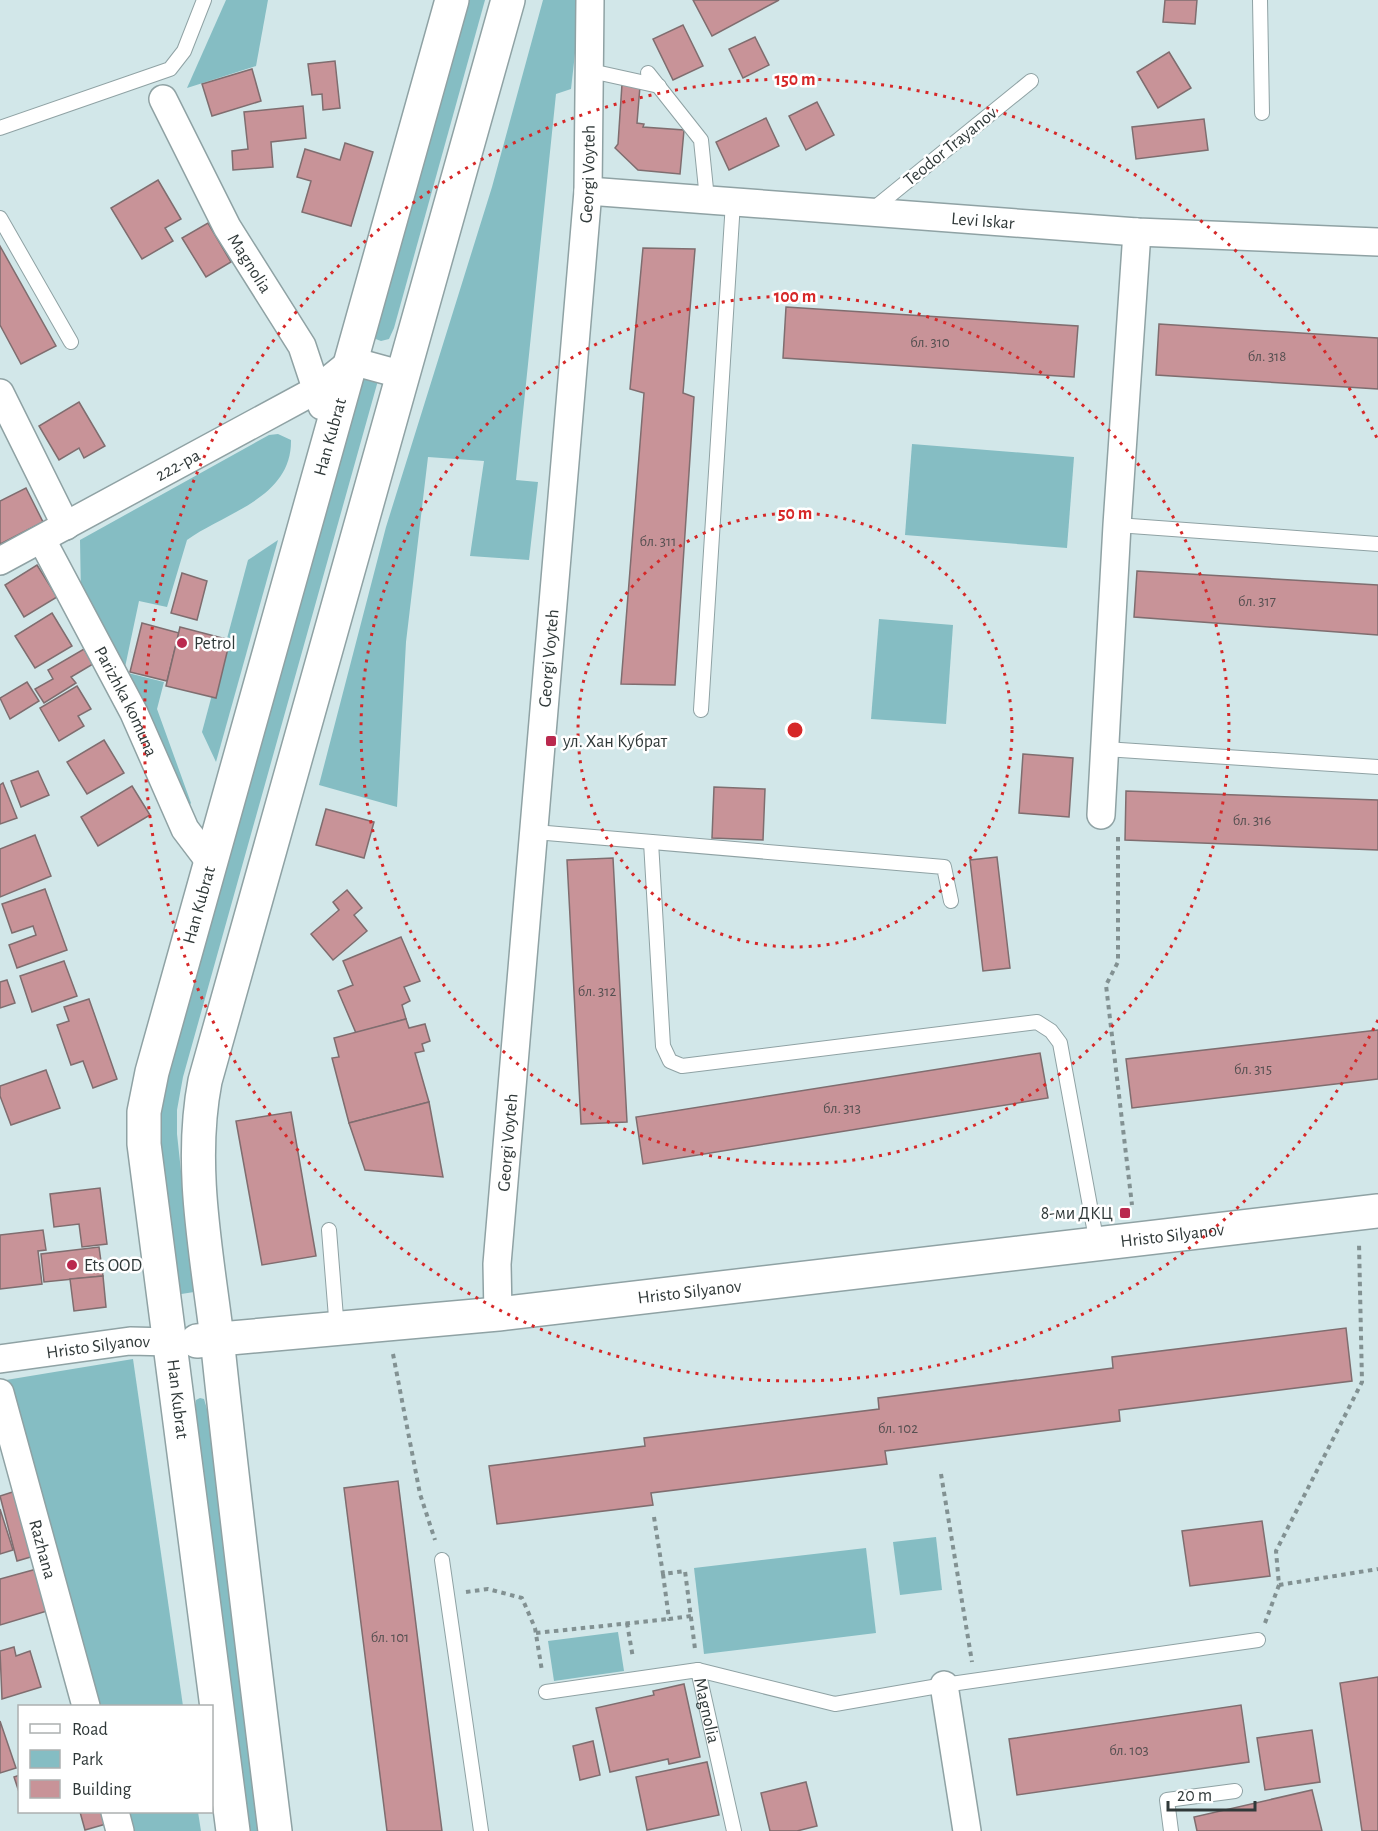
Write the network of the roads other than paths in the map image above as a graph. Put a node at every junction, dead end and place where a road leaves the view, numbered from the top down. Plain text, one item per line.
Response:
1 (204, 0) edge
2 (452, 0) edge
3 (508, 0) edge
4 (590, 0) edge
5 (1260, 0) edge
6 (591, 71) junction
7 (648, 72) dead end
8 (1031, 81) dead end
9 (659, 86) junction
10 (163, 99) dead end
11 (1262, 113) dead end
12 (0, 128) edge
13 (588, 191) junction
14 (720, 200) junction
15 (870, 212) junction
16 (0, 218) edge
17 (1137, 232) junction
18 (1378, 242) edge
19 (71, 342) dead end
20 (352, 362) junction
21 (403, 375) junction
22 (316, 390) junction
23 (0, 393) edge
24 (330, 429) junction
25 (1117, 525) junction
26 (66, 526) junction
27 (42, 540) junction
28 (1378, 544) edge
29 (0, 561) edge
30 (701, 710) dead end
31 (1105, 749) junction
32 (1378, 767) edge
33 (1101, 815) road end
34 (536, 832) junction
35 (651, 842) junction
36 (210, 862) junction
37 (951, 901) dead end
38 (1378, 1211) edge
39 (329, 1230) dead end
40 (1097, 1244) junction
41 (498, 1314) junction
42 (337, 1330) junction
43 (217, 1341) junction
44 (171, 1342) junction
45 (0, 1359) edge
46 (0, 1393) edge
47 (442, 1560) road end
48 (1258, 1640) road end
49 (698, 1670) junction
50 (944, 1685) junction
51 (546, 1692) road end
52 (85, 1705) edge
53 (1235, 1791) dead end
54 (115, 1813) edge
55 (120, 1831) edge
56 (233, 1831) edge
57 (275, 1831) edge
58 (481, 1831) edge
59 (734, 1831) edge
60 (967, 1831) edge
61 (1171, 1831) edge

1 - 12 lane
2 - 20 street, Han Kubrat
3 - 21 street
4 - 6 street, Georgi Voyteh
5 - 11 lane
6 - 9 lane
6 - 13 street, Georgi Voyteh
7 - 9 lane
8 - 15 lane, Teodor Trayanov
9 - 14 lane
10 - 22 street, Magnolia
13 - 14 street, Levi Iskar
13 - 34 street, Georgi Voyteh
14 - 15 street, Levi Iskar
14 - 30 lane
15 - 17 street, Levi Iskar
16 - 19 lane
17 - 18 street, Levi Iskar
17 - 25 street
20 - 21 street
20 - 22 street, 222-ра
20 - 24 street, Han Kubrat
21 - 43 street
22 - 24 street, Magnolia
22 - 26 street, 222-ра
23 - 26 street
24 - 36 street, Han Kubrat
25 - 28 lane
25 - 31 street
26 - 27 street, 222-ра
27 - 29 street, 222-ра
27 - 36 street, Parizhka komuna
31 - 32 lane
31 - 33 street
34 - 35 lane
34 - 41 street, Georgi Voyteh
35 - 37 lane
35 - 40 lane
36 - 44 street, Han Kubrat
38 - 40 street, Hristo Silyanov
39 - 42 lane
40 - 41 street, Hristo Silyanov
41 - 42 street, Hristo Silyanov
42 - 43 street, Hristo Silyanov
43 - 44 street, Hristo Silyanov
43 - 57 street
44 - 45 street, Hristo Silyanov
44 - 56 street, Han Kubrat
46 - 52 street, Razhana
47 - 58 lane
48 - 50 lane
49 - 50 lane
49 - 51 lane, Magnolia
49 - 59 lane, Magnolia
50 - 60 street
53 - 61 lane
54 - 55 street

